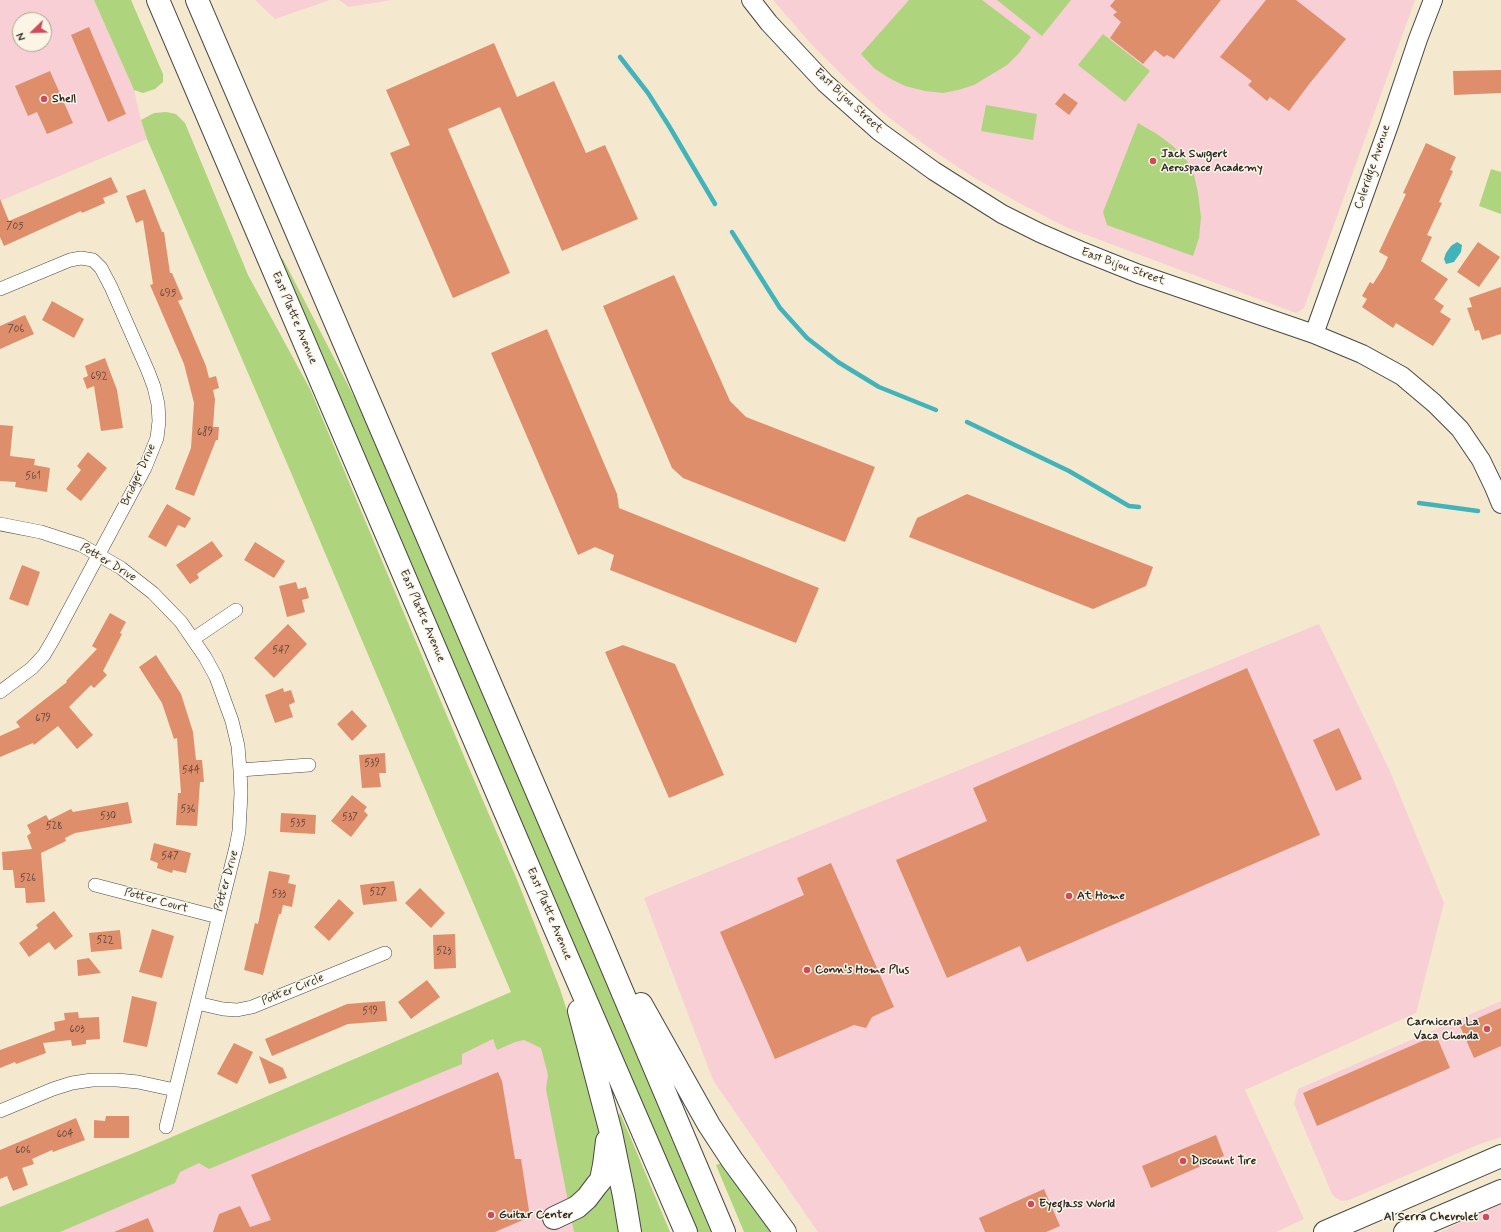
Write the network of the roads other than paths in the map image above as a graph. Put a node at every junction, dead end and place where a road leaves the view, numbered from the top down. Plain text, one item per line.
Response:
1 (158, 0) edge
2 (197, 0) edge
3 (751, 0) edge
4 (1433, 0) edge
5 (0, 289) edge
6 (1314, 334) junction
7 (1501, 504) edge
8 (0, 524) edge
9 (99, 555) junction
10 (236, 610) dead end
11 (193, 639) junction
12 (0, 692) edge
13 (310, 765) dead end
14 (240, 770) junction
15 (95, 885) dead end
16 (218, 917) junction
17 (556, 931) junction
18 (600, 939) junction
19 (385, 953) dead end
20 (197, 1003) junction
21 (175, 1090) junction
22 (0, 1111) edge
23 (606, 1116) junction
24 (166, 1127) dead end
25 (1501, 1156) edge
26 (1501, 1191) edge
27 (554, 1218) dead end
28 (1332, 1231) edge
29 (630, 1232) edge
30 (686, 1232) edge
31 (724, 1232) edge
32 (785, 1232) edge
33 (1405, 1232) edge

1 - 17 highway, East Platte Avenue
2 - 18 highway
3 - 6 street, East Bijou Street
4 - 6 street, Coleridge Avenue
5 - 9 street, Bridger Drive
6 - 7 street, East Bijou Street
8 - 9 street, Potter Drive
9 - 11 street, Potter Drive
9 - 12 street, Bridger Drive
10 - 11 street
11 - 14 street, Potter Drive
13 - 14 street
14 - 16 street, Potter Drive
15 - 16 street, Potter Court
16 - 20 street, Potter Drive
17 - 23 highway
17 - 30 highway, East Platte Avenue
18 - 31 highway
18 - 32 highway
19 - 20 street, Potter Circle
20 - 21 street, Potter Drive
21 - 22 street
21 - 24 street, Potter Drive
23 - 27 highway
23 - 29 highway
25 - 28 highway
26 - 33 highway

